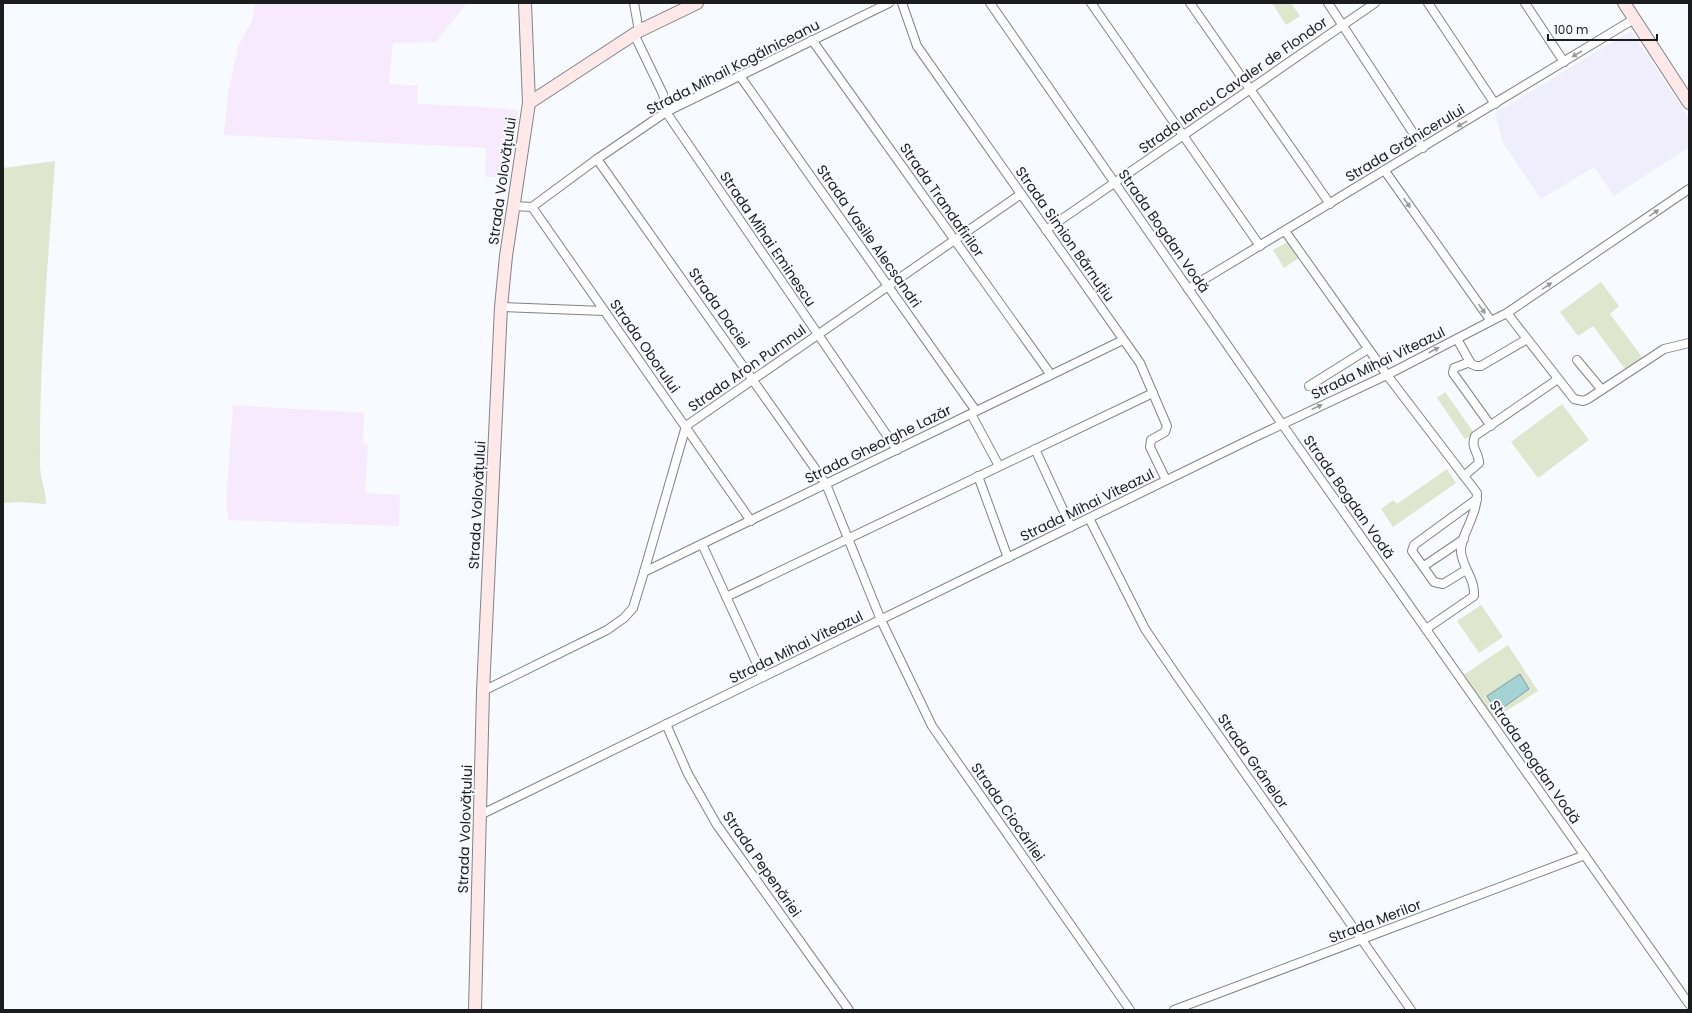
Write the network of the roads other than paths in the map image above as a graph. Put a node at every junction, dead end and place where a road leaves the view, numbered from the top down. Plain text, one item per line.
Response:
1 (525, 3) edge
2 (634, 3) edge
3 (697, 3) edge
4 (889, 3) edge
5 (902, 3) edge
6 (990, 3) edge
7 (1091, 3) edge
8 (1190, 3) edge
9 (1328, 3) edge
10 (1375, 3) edge
11 (1428, 3) edge
12 (1525, 3) edge
13 (1624, 3) edge
14 (1634, 20) junction
15 (1342, 26) junction
16 (636, 33) junction
17 (812, 40) junction
18 (1564, 62) junction
19 (740, 76) junction
20 (1250, 89) junction
21 (529, 103) junction
22 (1689, 103) edge
23 (1495, 104) junction
24 (666, 112) junction
25 (1183, 135) junction
26 (1423, 148) junction
27 (597, 158) junction
28 (1385, 171) junction
29 (1114, 183) junction
30 (1689, 189) edge
31 (1021, 194) junction
32 (1330, 204) junction
33 (513, 206) junction
34 (532, 207) junction
35 (1046, 230) junction
36 (1285, 231) junction
37 (954, 240) junction
38 (1260, 246) junction
39 (888, 286) junction
40 (1188, 289) junction
41 (501, 307) junction
42 (604, 311) junction
43 (1506, 313) junction
44 (1491, 321) junction
45 (817, 335) junction
46 (1457, 339) junction
47 (1527, 339) junction
48 (1123, 340) junction
49 (1689, 343) edge
50 (1368, 349) junction
51 (1577, 360) dead end
52 (1470, 362) junction
53 (1051, 375) junction
54 (1387, 375) junction
55 (1558, 379) junction
56 (753, 380) junction
57 (1309, 386) dead end
58 (1602, 390) junction
59 (1153, 393) junction
60 (974, 413) junction
61 (1282, 424) junction
62 (686, 426) junction
63 (1491, 426) junction
64 (1035, 449) junction
65 (897, 450) junction
66 (998, 466) junction
67 (978, 476) junction
68 (1464, 476) junction
69 (1166, 480) junction
70 (826, 484) junction
71 (1477, 499) junction
72 (1089, 518) junction
73 (751, 521) junction
74 (1072, 527) junction
75 (847, 539) junction
76 (1464, 539) junction
77 (702, 544) junction
78 (1008, 558) junction
79 (1424, 566) junction
80 (1466, 570) junction
81 (644, 572) junction
82 (726, 597) junction
83 (881, 620) junction
84 (1426, 629) junction
85 (763, 677) junction
86 (483, 691) junction
87 (666, 724) junction
88 (480, 815) junction
89 (1585, 855) junction
90 (1362, 940) junction
91 (1689, 1004) edge
92 (475, 1010) edge
93 (849, 1010) edge
94 (1130, 1010) edge
95 (1174, 1010) edge
96 (1411, 1010) edge

1 - 21 main road, Strada Volovățului
2 - 16 street, Strada Mihai Eminescu
3 - 16 main road
4 - 17 street, Strada Mihail Kogălniceanu
5 - 31 street, Strada Simion Bărnuțiu
6 - 29 street, Strada Bogdan Vodă
7 - 25 street
8 - 20 street
9 - 15 street
10 - 15 street, Strada Iancu Cavaler de Flondor
11 - 23 street
12 - 18 street
13 - 14 main road
14 -> 18 street, Strada Grănicerului
14 - 22 main road
15 - 20 street, Strada Iancu Cavaler de Flondor
15 - 26 street
16 - 21 main road
16 - 24 street, Strada Mihai Eminescu
17 - 19 street, Strada Mihail Kogălniceanu
17 - 37 street, Strada Trandafirilor
18 - 23 street, Strada Grănicerului
19 - 24 street, Strada Mihail Kogălniceanu
19 - 39 street, Strada Vasile Alecsandri
20 - 25 street, Strada Iancu Cavaler de Flondor
20 - 32 street
21 - 33 main road, Strada Volovățului
23 -> 26 street, Strada Grănicerului
24 - 27 street, Strada Mihail Kogălniceanu
24 - 45 street, Strada Mihai Eminescu
25 - 29 street, Strada Iancu Cavaler de Flondor
25 - 38 street
26 - 28 street, Strada Grănicerului
27 - 34 street, Strada Mihail Kogălniceanu
27 - 56 street, Strada Daciei
28 - 32 street, Strada Grănicerului
28 -> 44 street
29 - 35 street, Strada Iancu Cavaler de Flondor
29 - 40 street, Strada Bogdan Vodă
43 -> 30 street, Strada Mihai Viteazul
31 - 35 street, Strada Simion Bărnuțiu
31 - 37 street, Strada Aron Pumnul
32 - 36 street, Strada Grănicerului
33 - 34 street
33 - 41 main road, Strada Volovățului
34 - 42 street, Strada Oborului
35 - 48 street, Strada Simion Bărnuțiu
36 - 38 street, Strada Grănicerului
36 - 50 street
37 - 39 street, Strada Aron Pumnul
37 - 53 street, Strada Trandafirilor
38 - 40 street, Strada Grănicerului
39 - 45 street, Strada Aron Pumnul
39 - 60 street, Strada Vasile Alecsandri
40 - 61 street, Strada Bogdan Vodă
41 - 42 street
41 - 86 main road, Strada Volovățului
42 - 62 street, Strada Oborului
43 - 44 street, Strada Mihai Viteazul
43 - 47 street
44 - 46 street, Strada Mihai Viteazul
45 - 56 street, Strada Aron Pumnul
45 - 65 street, Strada Mihai Eminescu
46 - 52 street
54 -> 46 street, Strada Mihai Viteazul
47 - 52 street
47 - 55 street
48 - 53 street, Strada Gheorghe Lazăr
48 - 59 street, Strada Simion Bărnuțiu
49 - 58 street
50 - 54 street
50 - 57 street
51 - 58 street
52 - 63 street
53 - 60 street, Strada Gheorghe Lazăr
61 -> 54 street, Strada Mihai Viteazul
54 - 68 street
55 - 58 street
55 - 63 street
56 - 62 street, Strada Aron Pumnul
56 - 70 street, Strada Daciei
59 - 64 street
59 - 69 street, Strada Simion Bărnuțiu
60 - 65 street, Strada Gheorghe Lazăr
60 - 66 street, Strada Vasile Alecsandri
61 - 69 street, Strada Mihai Viteazul
61 - 84 street, Strada Bogdan Vodă
62 - 73 street, Strada Oborului
62 - 81 street, Strada Aron Pumnul
63 - 68 street
64 - 66 street
64 - 74 street
65 - 70 street, Strada Gheorghe Lazăr
66 - 67 street
67 - 75 street
67 - 78 street
68 - 71 street
69 - 72 street, Strada Mihai Viteazul
70 - 73 street, Strada Gheorghe Lazăr
70 - 75 street, Strada Daciei
71 - 76 street
71 - 79 street
72 - 74 street, Strada Mihai Viteazul
72 - 90 street, Strada Grânelor
73 - 77 street, Strada Gheorghe Lazăr
74 - 78 street, Strada Mihai Viteazul
75 - 82 street
75 - 83 street, Strada Ciocârliei
76 - 79 street
76 - 80 street
77 - 81 street, Strada Gheorghe Lazăr
77 - 82 street
78 - 83 street, Strada Mihai Viteazul
79 - 80 street
80 - 84 street
81 - 86 street, Strada Aron Pumnul
82 - 85 street
83 - 85 street, Strada Mihai Viteazul
83 - 94 street, Strada Ciocârliei
84 - 89 street, Strada Bogdan Vodă
85 - 87 street, Strada Mihai Viteazul
86 - 88 main road, Strada Volovățului
87 - 88 street, Strada Mihai Viteazul
87 - 93 street, Strada Pepenăriei
88 - 92 main road, Strada Volovățului
89 - 90 street, Strada Merilor
89 - 91 street, Strada Bogdan Vodă
90 - 95 street, Strada Merilor
90 - 96 street, Strada Grânelor

